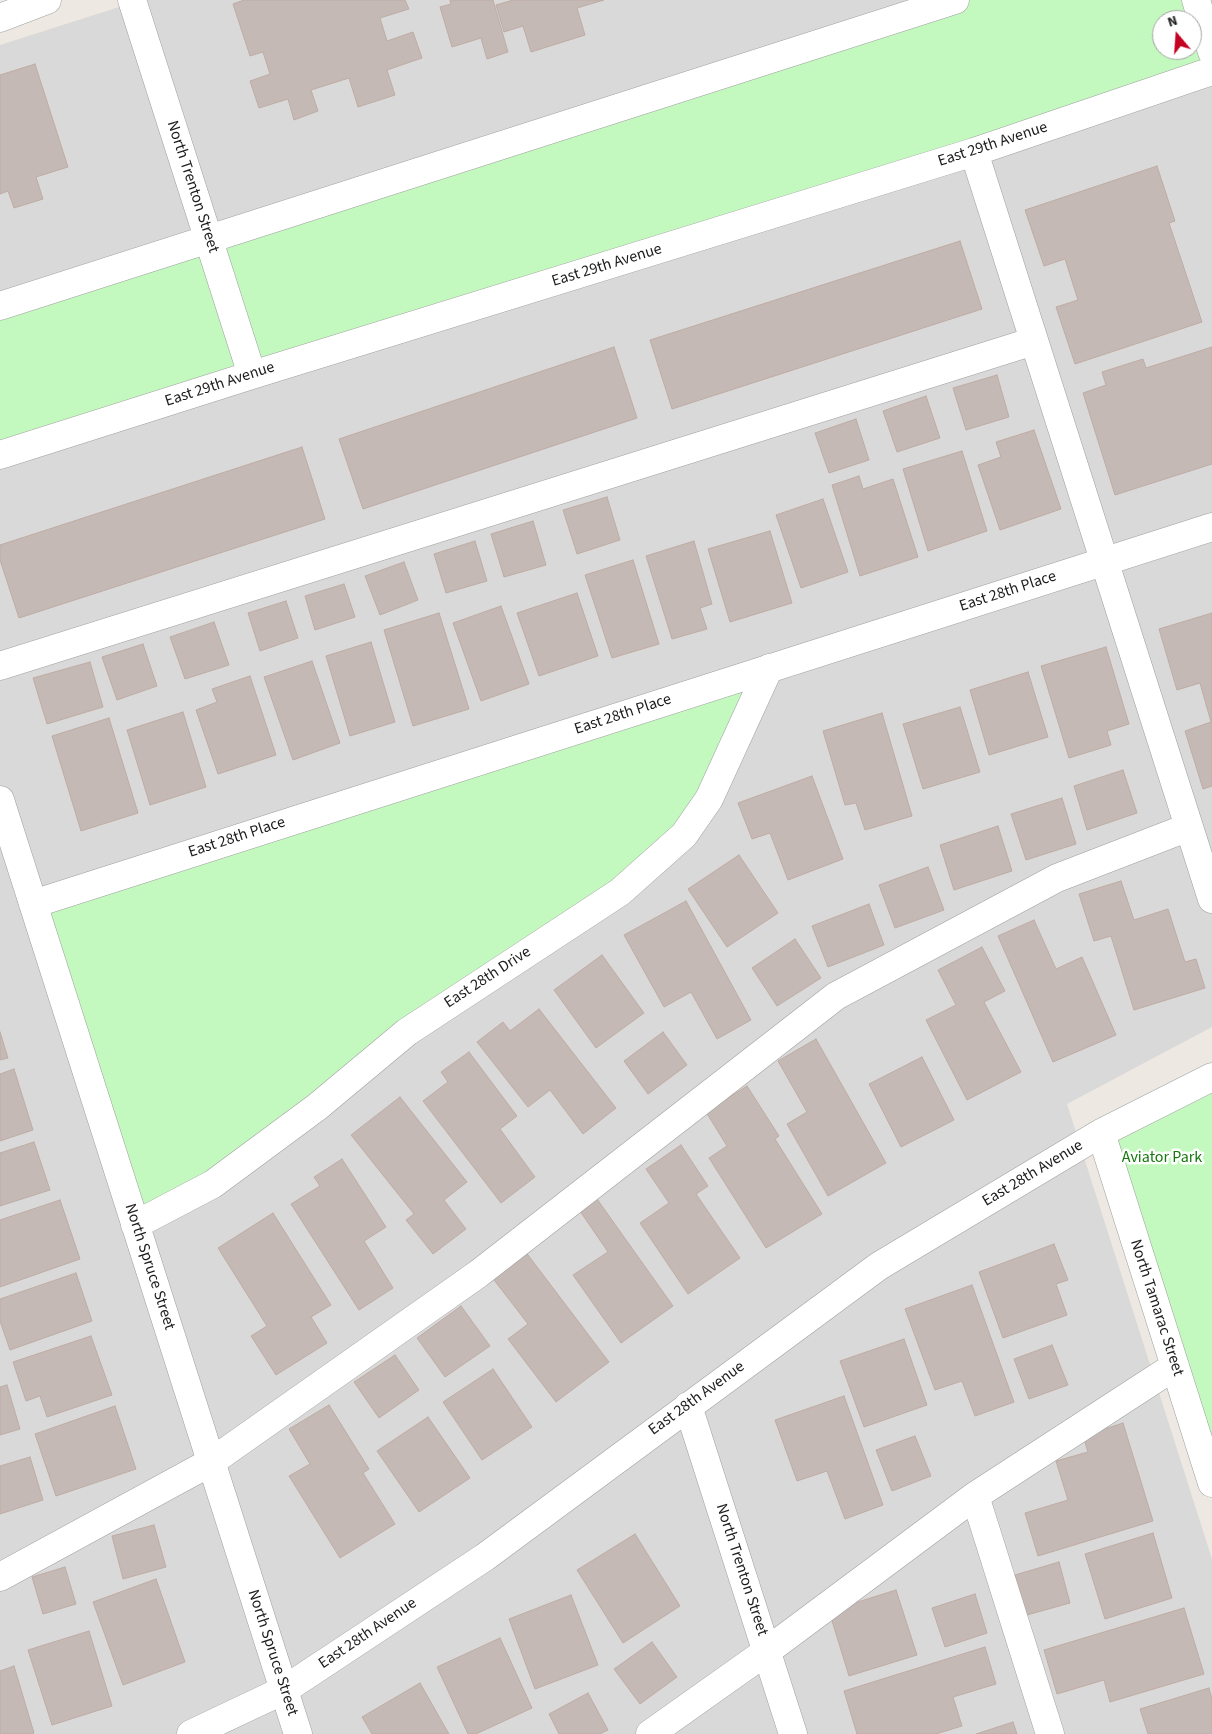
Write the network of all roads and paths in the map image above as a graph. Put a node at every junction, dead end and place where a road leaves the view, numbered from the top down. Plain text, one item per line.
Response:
1 (47, 0) edge
2 (132, 0) edge
3 (955, 0) edge
4 (1196, 0) edge
5 (0, 18) edge
6 (1212, 52) edge
7 (1212, 71) edge
8 (974, 152) junction
9 (209, 239) junction
10 (0, 306) edge
11 (1034, 341) junction
12 (252, 374) junction
13 (0, 455) edge
14 (1212, 527) edge
15 (1104, 561) junction
16 (0, 666) edge
17 (769, 668) junction
18 (0, 800) edge
19 (1189, 827) junction
20 (1212, 898) edge
21 (33, 904) junction
22 (1212, 1077) edge
23 (1101, 1133) junction
24 (136, 1225) junction
25 (1175, 1366) junction
26 (688, 1406) junction
27 (211, 1462) junction
28 (1212, 1482) edge
29 (975, 1496) junction
30 (0, 1576) edge
31 (767, 1651) junction
32 (284, 1690) junction
33 (191, 1734) edge
34 (298, 1734) edge
35 (650, 1734) edge
36 (793, 1734) edge
37 (1050, 1734) edge

1 - 5 street
2 - 9 street, North Trenton Street
3 - 9 street
4 - 6 street
7 - 8 street, East 29th Avenue
8 - 11 street
8 - 12 street, East 29th Avenue
9 - 10 street
9 - 12 street, North Trenton Street
11 - 15 street
11 - 16 street
12 - 13 street, East 29th Avenue
14 - 15 street, East 28th Place
15 - 17 street, East 28th Place
15 - 19 street
17 - 21 street, East 28th Place
17 - 24 street, East 28th Drive
18 - 21 street, North Spruce Street
19 - 20 street
19 - 27 street
21 - 24 street, North Spruce Street
22 - 23 street, East 28th Avenue
23 - 25 street, North Tamarac Street
23 - 26 street, East 28th Avenue
24 - 27 street, North Spruce Street
25 - 28 street, North Tamarac Street
25 - 29 street
26 - 31 street, North Trenton Street
26 - 32 street, East 28th Avenue
27 - 30 street
27 - 32 street, North Spruce Street
29 - 31 street
29 - 37 street
31 - 35 street
31 - 36 street, North Trenton Street
32 - 33 street, East 28th Avenue
32 - 34 street, North Spruce Street

